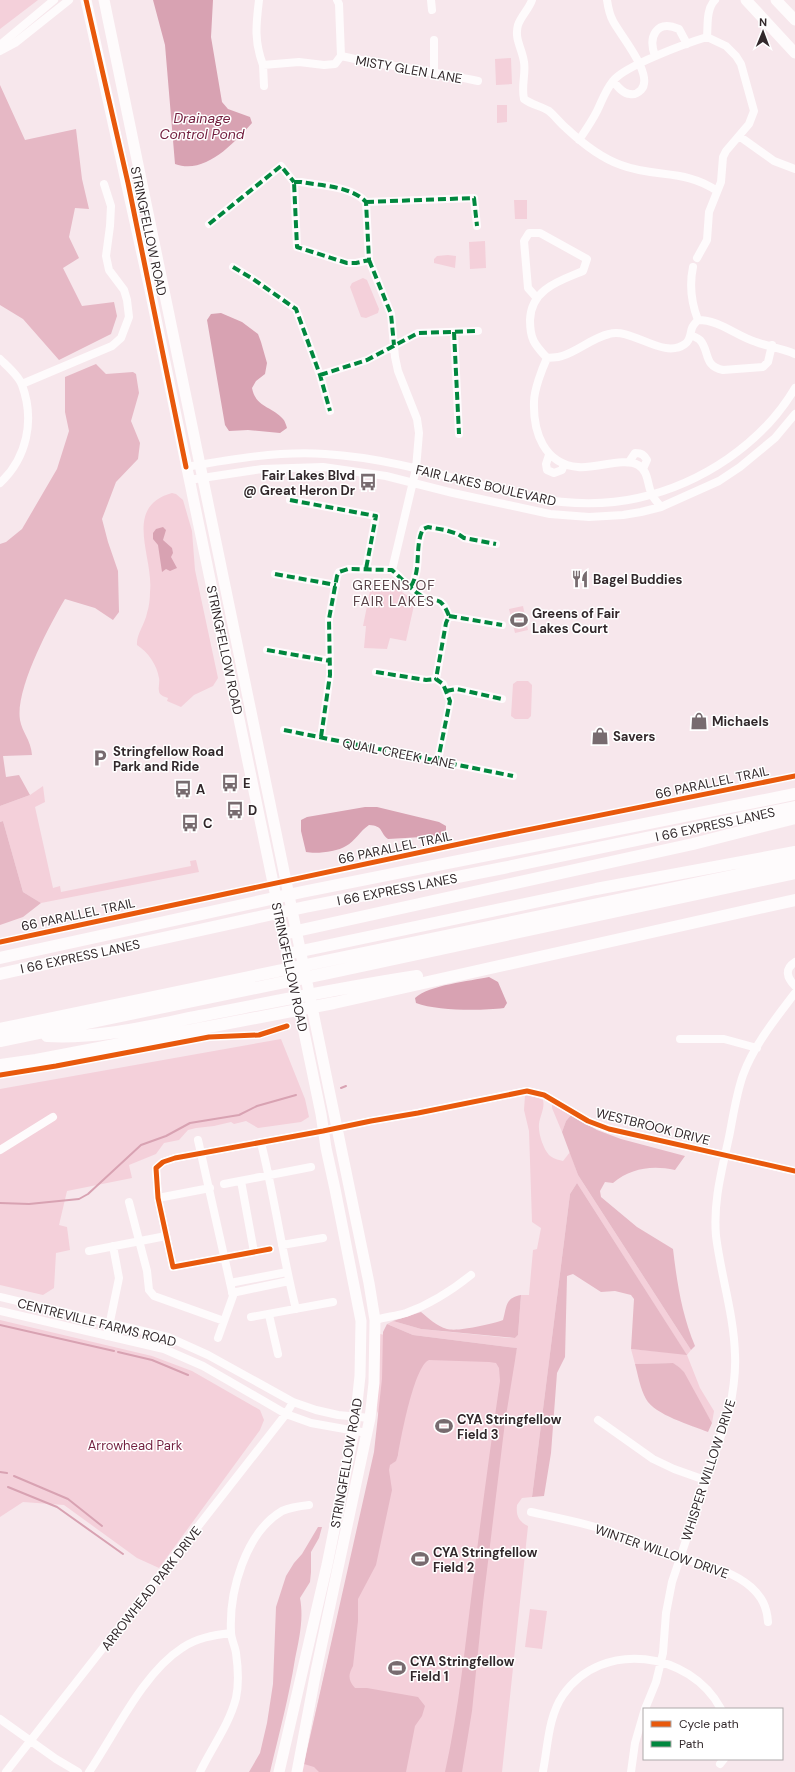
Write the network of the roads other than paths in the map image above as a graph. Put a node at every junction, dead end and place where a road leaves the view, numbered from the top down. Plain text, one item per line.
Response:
1 (54, 0) edge
2 (69, 0) edge
3 (86, 0) edge
4 (104, 0) edge
5 (259, 0) edge
6 (337, 0) edge
7 (431, 0) edge
8 (532, 0) edge
9 (607, 0) edge
10 (715, 0) edge
11 (746, 0) edge
12 (776, 0) edge
13 (432, 10) dead end
14 (795, 20) edge
15 (707, 37) junction
16 (434, 40) dead end
17 (687, 44) junction
18 (0, 45) edge
19 (0, 51) edge
20 (795, 53) edge
21 (340, 56) junction
22 (655, 56) junction
23 (263, 65) junction
24 (639, 65) junction
25 (434, 72) junction
26 (478, 81) dead end
27 (613, 81) junction
28 (264, 86) dead end
29 (739, 136) junction
30 (579, 140) junction
31 (795, 169) edge
32 (294, 182) junction
33 (104, 184) dead end
34 (717, 191) junction
35 (366, 202) junction
36 (209, 224) dead end
37 (477, 226) dead end
38 (697, 258) dead end
39 (369, 260) junction
40 (233, 267) dead end
41 (693, 267) dead end
42 (536, 297) junction
43 (698, 320) junction
44 (478, 330) dead end
45 (454, 332) junction
46 (691, 335) junction
47 (394, 345) junction
48 (772, 346) junction
49 (795, 354) edge
50 (547, 358) junction
51 (0, 359) edge
52 (320, 375) junction
53 (22, 384) junction
54 (795, 388) edge
55 (330, 411) dead end
56 (795, 414) edge
57 (459, 434) dead end
58 (549, 455) junction
59 (629, 462) junction
60 (564, 464) junction
61 (199, 465) junction
62 (186, 467) junction
63 (416, 469) junction
64 (643, 469) junction
65 (202, 478) junction
66 (189, 480) junction
67 (0, 483) edge
68 (413, 483) junction
69 (651, 494) junction
70 (290, 500) dead end
71 (661, 507) junction
72 (648, 510) junction
73 (496, 544) dead end
74 (366, 569) junction
75 (392, 570) junction
76 (275, 574) dead end
77 (336, 585) junction
78 (411, 586) junction
79 (449, 616) junction
80 (502, 625) dead end
81 (267, 650) dead end
82 (330, 661) junction
83 (376, 672) dead end
84 (436, 679) junction
85 (446, 691) junction
86 (502, 698) dead end
87 (284, 730) dead end
88 (321, 737) junction
89 (438, 760) junction
90 (514, 776) dead end
91 (795, 786) edge
92 (795, 794) edge
93 (734, 807) junction
94 (795, 807) edge
95 (795, 818) edge
96 (795, 852) edge
97 (795, 863) edge
98 (795, 873) edge
99 (795, 900) edge
100 (297, 931) junction
101 (283, 934) junction
102 (301, 951) junction
103 (287, 954) junction
104 (0, 958) edge
105 (515, 961) junction
106 (795, 962) edge
107 (0, 974) edge
108 (795, 986) edge
109 (795, 994) edge
110 (0, 1029) edge
111 (0, 1035) edge
112 (680, 1039) dead end
113 (0, 1042) edge
114 (757, 1048) junction
115 (0, 1065) edge
116 (53, 1117) dead end
117 (337, 1128) junction
118 (323, 1131) junction
119 (198, 1140) dead end
120 (261, 1143) junction
121 (0, 1150) edge
122 (200, 1153) junction
123 (725, 1156) junction
124 (310, 1167) dead end
125 (795, 1171) edge
126 (269, 1175) junction
127 (241, 1181) junction
128 (224, 1184) dead end
129 (210, 1188) junction
130 (158, 1198) junction
131 (129, 1202) dead end
132 (166, 1236) junction
133 (323, 1238) dead end
134 (138, 1241) junction
135 (282, 1245) junction
136 (113, 1246) junction
137 (270, 1249) dead end
138 (89, 1251) dead end
139 (254, 1252) junction
140 (225, 1257) junction
141 (287, 1272) junction
142 (471, 1275) dead end
143 (289, 1281) junction
144 (230, 1283) junction
145 (232, 1293) junction
146 (0, 1297) edge
147 (333, 1302) dead end
148 (296, 1309) junction
149 (0, 1311) edge
150 (269, 1315) junction
151 (251, 1317) dead end
152 (375, 1320) junction
153 (224, 1321) junction
154 (110, 1322) junction
155 (107, 1336) junction
156 (218, 1338) dead end
157 (278, 1354) dead end
158 (293, 1402) junction
159 (286, 1414) junction
160 (356, 1416) junction
161 (370, 1418) junction
162 (598, 1420) dead end
163 (354, 1431) junction
164 (367, 1433) junction
165 (705, 1480) junction
166 (309, 1505) dead end
167 (532, 1512) dead end
168 (680, 1558) junction
169 (768, 1622) dead end
170 (231, 1633) junction
171 (661, 1663) junction
172 (645, 1708) edge
173 (719, 1708) edge
174 (643, 1715) edge
175 (0, 1719) edge
176 (31, 1741) junction
177 (543, 1771) edge
178 (6, 1772) edge
179 (78, 1772) edge
180 (89, 1772) edge
181 (200, 1772) edge
182 (279, 1772) edge
183 (297, 1772) edge
184 (631, 1772) edge

1 - 18 street
2 - 19 street
3 - 62 main road, STRINGFELLOW ROAD
4 - 61 main road, STRINGFELLOW ROAD
5 - 23 street
6 - 21 street
7 - 13 street
8 - 30 street
9 - 24 street
10 - 15 street
11 - 20 main road
12 - 14 main road
15 - 17 street
15 - 29 street
16 - 25 street
17 - 22 street
17 - 22 street
21 - 23 street
21 - 25 street, MISTY GLEN LANE
22 - 24 street
23 - 28 street
24 - 27 street
24 - 27 street
25 - 26 street, MISTY GLEN LANE
27 - 30 street
29 - 31 street
29 - 34 street
30 - 34 street
32 - 35 street
32 - 36 street
32 - 39 street
33 - 53 street
34 - 38 street
35 - 37 street
35 - 39 street
39 - 47 street
40 - 52 street
41 - 43 street
42 - 42 street
42 - 50 street
43 - 46 street
43 - 48 street
44 - 45 street
45 - 47 street
45 - 57 street
46 - 48 street
46 - 50 street
47 - 52 street
47 - 63 street
48 - 49 street
50 - 58 street
51 - 53 street
52 - 55 street
53 - 67 street
54 - 69 street, FAIR LAKES BOULEVARD
56 - 71 street, FAIR LAKES BOULEVARD
58 - 60 street
58 - 60 street
59 - 60 street
59 - 64 street
59 - 64 street
61 - 62 street, FAIR LAKES BOULEVARD
61 - 63 street, FAIR LAKES BOULEVARD
61 - 65 main road, STRINGFELLOW ROAD
62 - 66 main road, STRINGFELLOW ROAD
63 - 68 street
63 - 69 street, FAIR LAKES BOULEVARD
64 - 69 street
65 - 66 street, FAIR LAKES BOULEVARD
65 - 68 street, FAIR LAKES BOULEVARD
65 - 100 main road, STRINGFELLOW ROAD
66 - 101 main road, STRINGFELLOW ROAD
68 - 72 street, FAIR LAKES BOULEVARD
68 - 75 street
69 - 71 street
69 - 72 street
70 - 74 street
71 - 72 street, FAIR LAKES BOULEVARD
73 - 78 street
74 - 75 street
74 - 77 street
75 - 78 street
76 - 77 street
77 - 82 street
78 - 79 street
79 - 80 street
79 - 84 street
81 - 82 street
82 - 88 street
83 - 84 street
84 - 85 street
85 - 86 street
85 - 89 street
87 - 88 street, QUAIL CREEK LANE
88 - 89 street, QUAIL CREEK LANE
89 - 90 street, QUAIL CREEK LANE
91 - 93 highway
92 - 93 highway
93 - 104 highway
94 - 107 highway, I 66 EXPRESS LANES
95 - 100 highway
96 - 102 highway
97 - 110 highway
98 - 113 highway
99 - 105 highway
100 - 101 highway
100 - 102 main road, STRINGFELLOW ROAD
101 - 103 main road, STRINGFELLOW ROAD
102 - 103 highway
102 - 117 main road, STRINGFELLOW ROAD
103 - 118 main road, STRINGFELLOW ROAD
105 - 111 highway
105 - 115 highway
106 - 108 street
109 - 114 street, WHISPER WILLOW DRIVE
112 - 114 street
114 - 123 street, WHISPER WILLOW DRIVE
116 - 121 street
117 - 118 street, WESTBROOK DRIVE
117 - 123 street, WESTBROOK DRIVE
117 - 152 main road, STRINGFELLOW ROAD
118 - 120 street, WESTBROOK DRIVE
118 - 160 main road, STRINGFELLOW ROAD
119 - 122 street
120 - 122 street, WESTBROOK DRIVE
120 - 126 street
122 - 129 street
122 - 130 street, WESTBROOK DRIVE
123 - 125 street, WESTBROOK DRIVE
123 - 165 street, WHISPER WILLOW DRIVE
124 - 126 street
126 - 127 street
126 - 135 street
127 - 128 street
127 - 139 street
129 - 130 street
129 - 140 street
130 - 132 street
131 - 134 street
132 - 134 street
132 - 140 street
133 - 135 street
134 - 136 street
134 - 153 street
135 - 141 street
136 - 138 street
136 - 154 street
137 - 139 street
139 - 140 street
140 - 144 street
141 - 143 street
141 - 144 street
142 - 152 street
143 - 145 street
143 - 148 street
144 - 145 street
145 - 153 street
146 - 154 street, CENTREVILLE FARMS ROAD
147 - 148 street
148 - 150 street
149 - 155 street, CENTREVILLE FARMS ROAD
150 - 151 street
150 - 157 street
152 - 161 main road, STRINGFELLOW ROAD
153 - 156 street
154 - 155 street
154 - 158 street, CENTREVILLE FARMS ROAD
155 - 159 street, CENTREVILLE FARMS ROAD
158 - 159 street, ARROWHEAD PARK DRIVE
158 - 160 street, CENTREVILLE FARMS ROAD
159 - 163 street, CENTREVILLE FARMS ROAD
159 - 176 street, ARROWHEAD PARK DRIVE
160 - 161 street, CENTREVILLE FARMS ROAD
160 - 163 main road, STRINGFELLOW ROAD
161 - 164 main road, STRINGFELLOW ROAD
162 - 165 street
163 - 164 street, CENTREVILLE FARMS ROAD
163 - 182 main road, STRINGFELLOW ROAD
164 - 183 main road, STRINGFELLOW ROAD
165 - 168 street, WHISPER WILLOW DRIVE
166 - 170 street
167 - 168 street, WINTER WILLOW DRIVE
168 - 169 street, WINTER WILLOW DRIVE
168 - 171 street, WHISPER WILLOW DRIVE
170 - 180 street
170 - 181 street
171 - 172 street, WHISPER WILLOW DRIVE
171 - 173 street
171 - 177 street
174 - 184 street
175 - 176 street
176 - 178 street, ARROWHEAD PARK DRIVE
176 - 179 street

